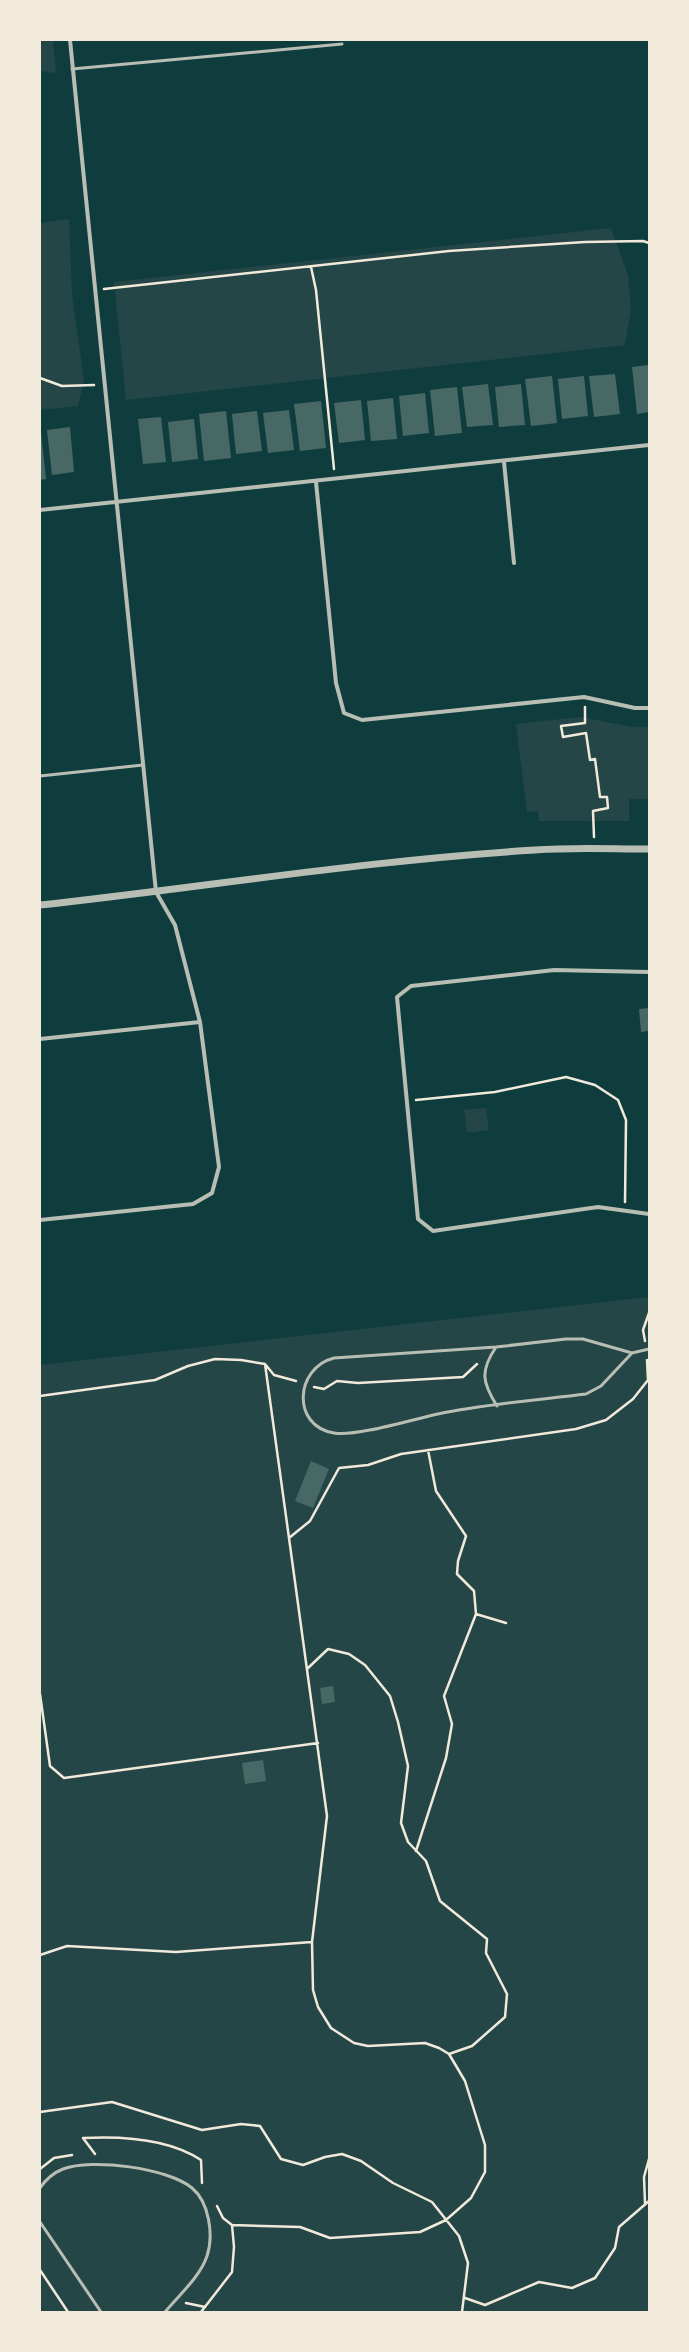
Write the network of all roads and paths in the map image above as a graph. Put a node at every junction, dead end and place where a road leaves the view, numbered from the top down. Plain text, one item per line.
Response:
1 (70, 40) edge
2 (342, 44) dead end
3 (72, 70) junction
4 (649, 243) edge
5 (311, 267) junction
6 (95, 291) junction
7 (40, 378) edge
8 (104, 385) junction
9 (649, 445) edge
10 (504, 462) junction
11 (335, 480) junction
12 (316, 482) junction
13 (116, 502) junction
14 (40, 510) edge
15 (514, 563) dead end
16 (585, 698) junction
17 (649, 708) edge
18 (143, 765) junction
19 (40, 776) edge
20 (595, 849) junction
21 (649, 849) edge
22 (156, 892) junction
23 (40, 905) edge
24 (649, 972) edge
25 (200, 1022) junction
26 (40, 1039) edge
27 (406, 1101) junction
28 (624, 1210) junction
29 (649, 1214) edge
30 (40, 1220) edge
31 (649, 1313) edge
32 (496, 1347) junction
33 (647, 1350) edge
34 (632, 1353) junction
35 (487, 1361) junction
36 (265, 1364) junction
37 (648, 1367) edge
38 (306, 1384) junction
39 (40, 1396) edge
40 (497, 1406) junction
41 (428, 1450) junction
42 (289, 1538) junction
43 (476, 1614) junction
44 (506, 1623) dead end
45 (307, 1669) junction
46 (40, 1694) edge
47 (318, 1743) junction
48 (416, 1851) junction
49 (312, 1942) junction
50 (40, 1955) edge
51 (449, 2054) junction
52 (40, 2112) edge
53 (89, 2154) dead end
54 (74, 2155) dead end
55 (649, 2159) edge
56 (40, 2169) edge
57 (206, 2187) dead end
58 (40, 2188) edge
59 (214, 2199) dead end
60 (649, 2201) edge
61 (645, 2203) junction
62 (446, 2220) junction
63 (40, 2222) edge
64 (232, 2225) junction
65 (40, 2270) edge
66 (465, 2298) junction
67 (175, 2300) junction
68 (205, 2307) junction
69 (68, 2312) edge
70 (101, 2312) edge
71 (165, 2312) edge
72 (201, 2312) edge
73 (462, 2312) edge

1 - 3 street
2 - 3 lane
3 - 6 street
4 - 5 path
5 - 6 path
5 - 11 path
6 - 8 street
7 - 8 path
8 - 13 street
9 - 10 street
10 - 11 street
10 - 15 street
11 - 12 street
12 - 13 street
12 - 16 street
13 - 14 street
13 - 18 street
16 - 17 street
16 - 20 path
18 - 19 lane
18 - 22 street
20 - 21 street
20 - 22 street
22 - 23 street
22 - 25 street
24 - 27 street
25 - 26 street
25 - 30 street
27 - 28 street
27 - 28 path
28 - 29 street
31 - 33 path
32 - 34 lane
32 - 35 lane
32 - 38 lane
33 - 34 lane
33 - 37 path
34 - 40 lane
35 - 38 path
35 - 40 lane
36 - 38 path
36 - 39 path
36 - 42 path
37 - 41 path
38 - 40 lane
41 - 42 path
41 - 43 path
42 - 45 path
43 - 44 path
43 - 48 path
45 - 47 path
45 - 48 path
46 - 47 path
47 - 49 path
48 - 51 path
49 - 50 path
49 - 51 path
51 - 62 path
52 - 62 path
53 - 57 path
54 - 56 path
55 - 61 path
58 - 67 lane
59 - 64 path
60 - 61 path
61 - 66 path
62 - 64 path
62 - 66 path
63 - 70 lane
64 - 68 path
65 - 69 path
66 - 73 path
67 - 68 path
67 - 71 lane
68 - 72 path

